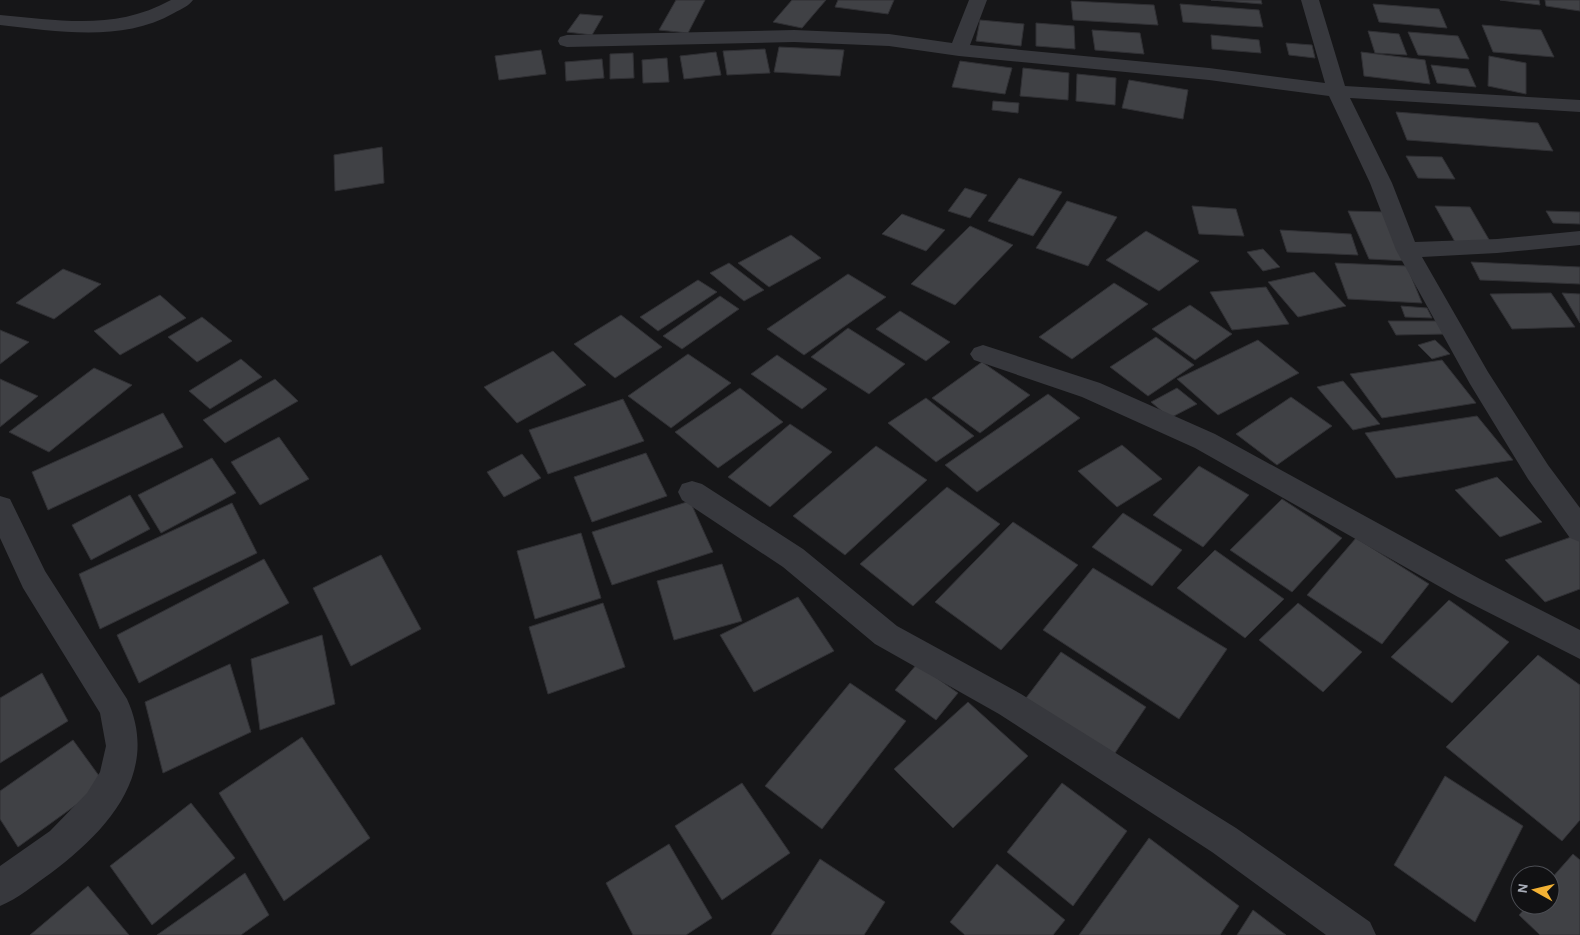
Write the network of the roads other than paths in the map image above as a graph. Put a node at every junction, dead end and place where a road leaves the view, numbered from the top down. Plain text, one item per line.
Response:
1 (184, 0) edge
2 (978, 0) edge
3 (1310, 0) edge
4 (0, 20) edge
5 (567, 41) dead end
6 (958, 50) junction
7 (1338, 90) junction
8 (1580, 106) edge
9 (1580, 238) edge
10 (1408, 250) junction
11 (983, 354) dead end
12 (692, 492) dead end
13 (0, 507) edge
14 (1580, 530) edge
15 (1580, 644) edge
16 (0, 888) edge
17 (1357, 935) edge

1 - 4 street
2 - 6 street
3 - 7 street
5 - 6 street
6 - 7 street
7 - 8 street
7 - 10 street
9 - 10 street
10 - 14 street
11 - 15 street
12 - 17 street
13 - 16 street

